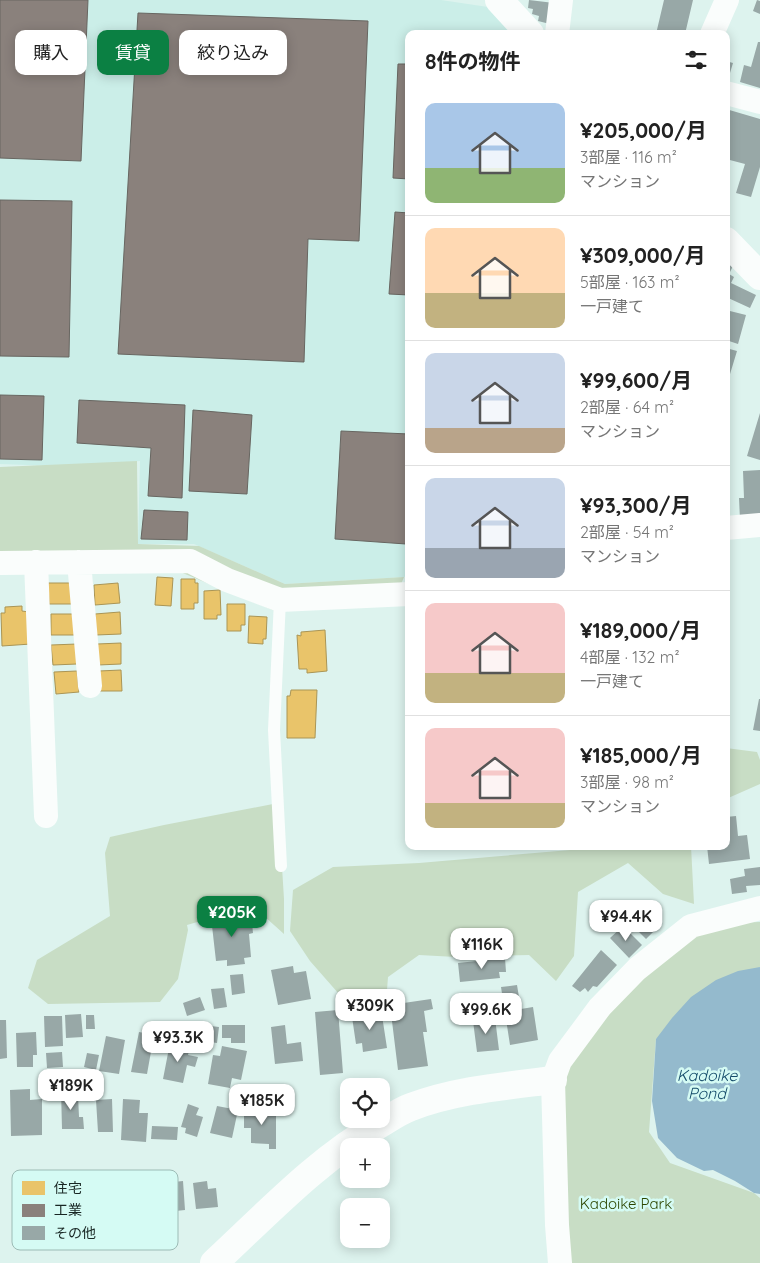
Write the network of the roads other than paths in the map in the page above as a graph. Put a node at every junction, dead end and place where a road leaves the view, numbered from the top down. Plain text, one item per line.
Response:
1 (499, 0) edge
2 (562, 0) edge
3 (727, 0) edge
4 (526, 30) edge
5 (558, 30) edge
6 (714, 30) edge
7 (730, 94) edge
8 (760, 102) edge
9 (730, 245) edge
10 (760, 276) edge
11 (760, 525) edge
12 (730, 528) edge
13 (36, 562) junction
14 (80, 562) junction
15 (0, 563) edge
16 (405, 594) edge
17 (280, 600) junction
18 (90, 686) dead end
19 (46, 816) dead end
20 (281, 866) dead end
21 (760, 908) edge
22 (553, 1080) junction
23 (214, 1263) edge
24 (560, 1263) edge

1 - 4 street
2 - 5 street
3 - 6 street
7 - 8 street
9 - 10 street
11 - 12 street
13 - 14 street
13 - 15 street
13 - 19 street
14 - 17 street
14 - 18 street
16 - 17 street
17 - 20 lane
21 - 22 street
22 - 23 street
22 - 24 street

